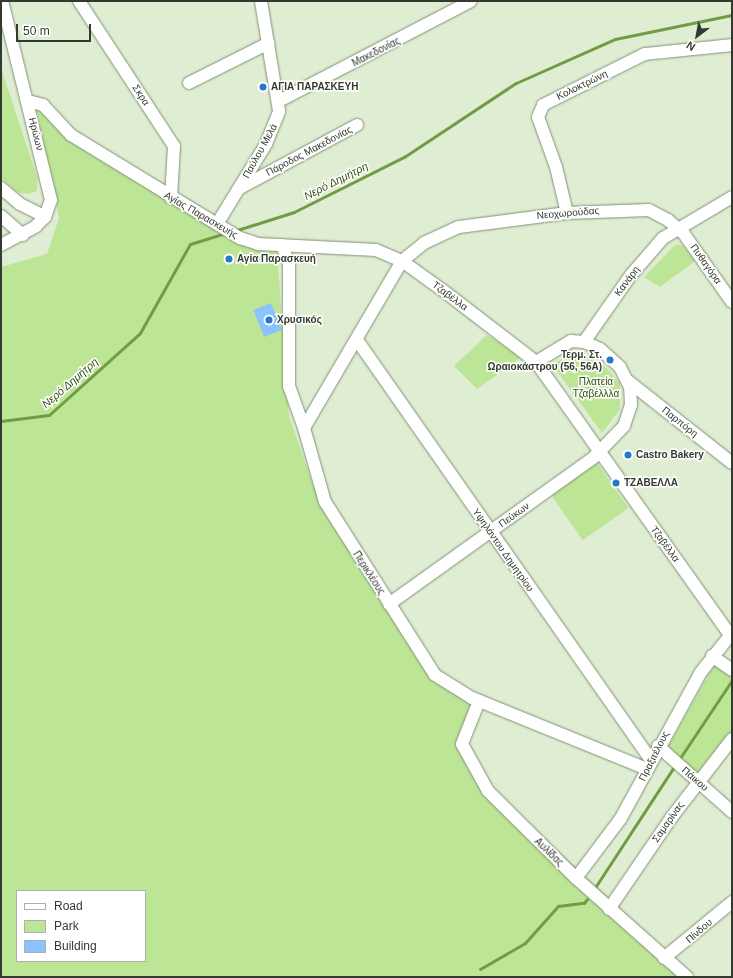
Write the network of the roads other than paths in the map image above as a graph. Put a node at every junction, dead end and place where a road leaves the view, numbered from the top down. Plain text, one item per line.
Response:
1 (2, 1) edge
2 (79, 1) edge
3 (471, 1) edge
4 (260, 2) edge
5 (268, 43) junction
6 (732, 45) edge
7 (189, 83) dead end
8 (28, 101) junction
9 (279, 101) junction
10 (357, 125) dead end
11 (1, 188) edge
12 (239, 189) junction
13 (732, 197) edge
14 (171, 198) junction
15 (567, 213) junction
16 (1, 216) edge
17 (45, 216) junction
18 (222, 227) junction
19 (678, 228) junction
20 (22, 235) junction
21 (1, 244) edge
22 (282, 245) junction
23 (402, 261) junction
24 (732, 302) edge
25 (357, 340) junction
26 (584, 342) junction
27 (536, 362) junction
28 (628, 381) junction
29 (304, 428) junction
30 (600, 453) junction
31 (732, 463) edge
32 (490, 532) junction
33 (389, 604) junction
34 (731, 634) edge
35 (712, 656) junction
36 (732, 670) edge
37 (479, 701) junction
38 (732, 739) edge
39 (658, 746) junction
40 (649, 765) junction
41 (698, 781) junction
42 (732, 812) edge
43 (576, 878) junction
44 (732, 902) edge
45 (609, 909) junction
46 (664, 958) junction
47 (687, 977) edge

1 - 8 street, Ηρώων
2 - 14 street, Σκρα
3 - 9 street, Μακεδονίας
4 - 5 street, Παύλου Μελά
5 - 7 street
5 - 9 street, Παύλου Μελά
6 - 15 street, Κολοκτρώνη
8 - 14 street, Αγίας Παρασκευής
8 - 17 street, Ηρώων
9 - 12 street, Παύλου Μελά
10 - 12 street, Πάροδος Μακεδονίας
11 - 17 street
12 - 18 street, Παύλου Μελά
13 - 19 street
14 - 18 street, Αγίας Παρασκευής
15 - 19 street, Νεοχωρούδας
15 - 23 street, Νεοχωρούδας
16 - 20 street
17 - 20 street
18 - 22 street, Αγίας Παρασκευής
19 - 24 street, Πυθαγόρα
19 - 26 street, Κανάρη
20 - 21 street
22 - 23 street, Αγίας Παρασκευής
22 - 29 street, Περικλέους
23 - 25 street
23 - 27 street, Τζαβέλλα
25 - 29 street
25 - 32 street, Υψηλάντου Δημητρίου
26 - 27 street
26 - 28 street
27 - 30 street, Τζαβέλλα
28 - 30 street
28 - 31 street, Παρπόρη
29 - 33 street, Περικλέους
30 - 32 street, Πεύκων
30 - 34 street, Τζαβέλλα
32 - 33 street, Πεύκων
32 - 40 street, Υψηλάντου Δημητρίου
33 - 37 street, Περικλέους
34 - 35 street, Πραξιτέλους
35 - 36 street
35 - 39 street, Πραξιτέλους
37 - 40 street, Περικλέους
37 - 43 street, Αυλίδας
38 - 41 street, Σαμαρίνας
39 - 40 street, Πραξιτέλους
39 - 41 street, Πάικου
40 - 43 street, Πραξιτέλους
41 - 42 street, Πάικου
41 - 45 street, Σαμαρίνας
43 - 45 street, Αυλίδας
44 - 46 street, Πίνδου
45 - 46 street, Αυλίδας
46 - 47 street, Αυλίδας

